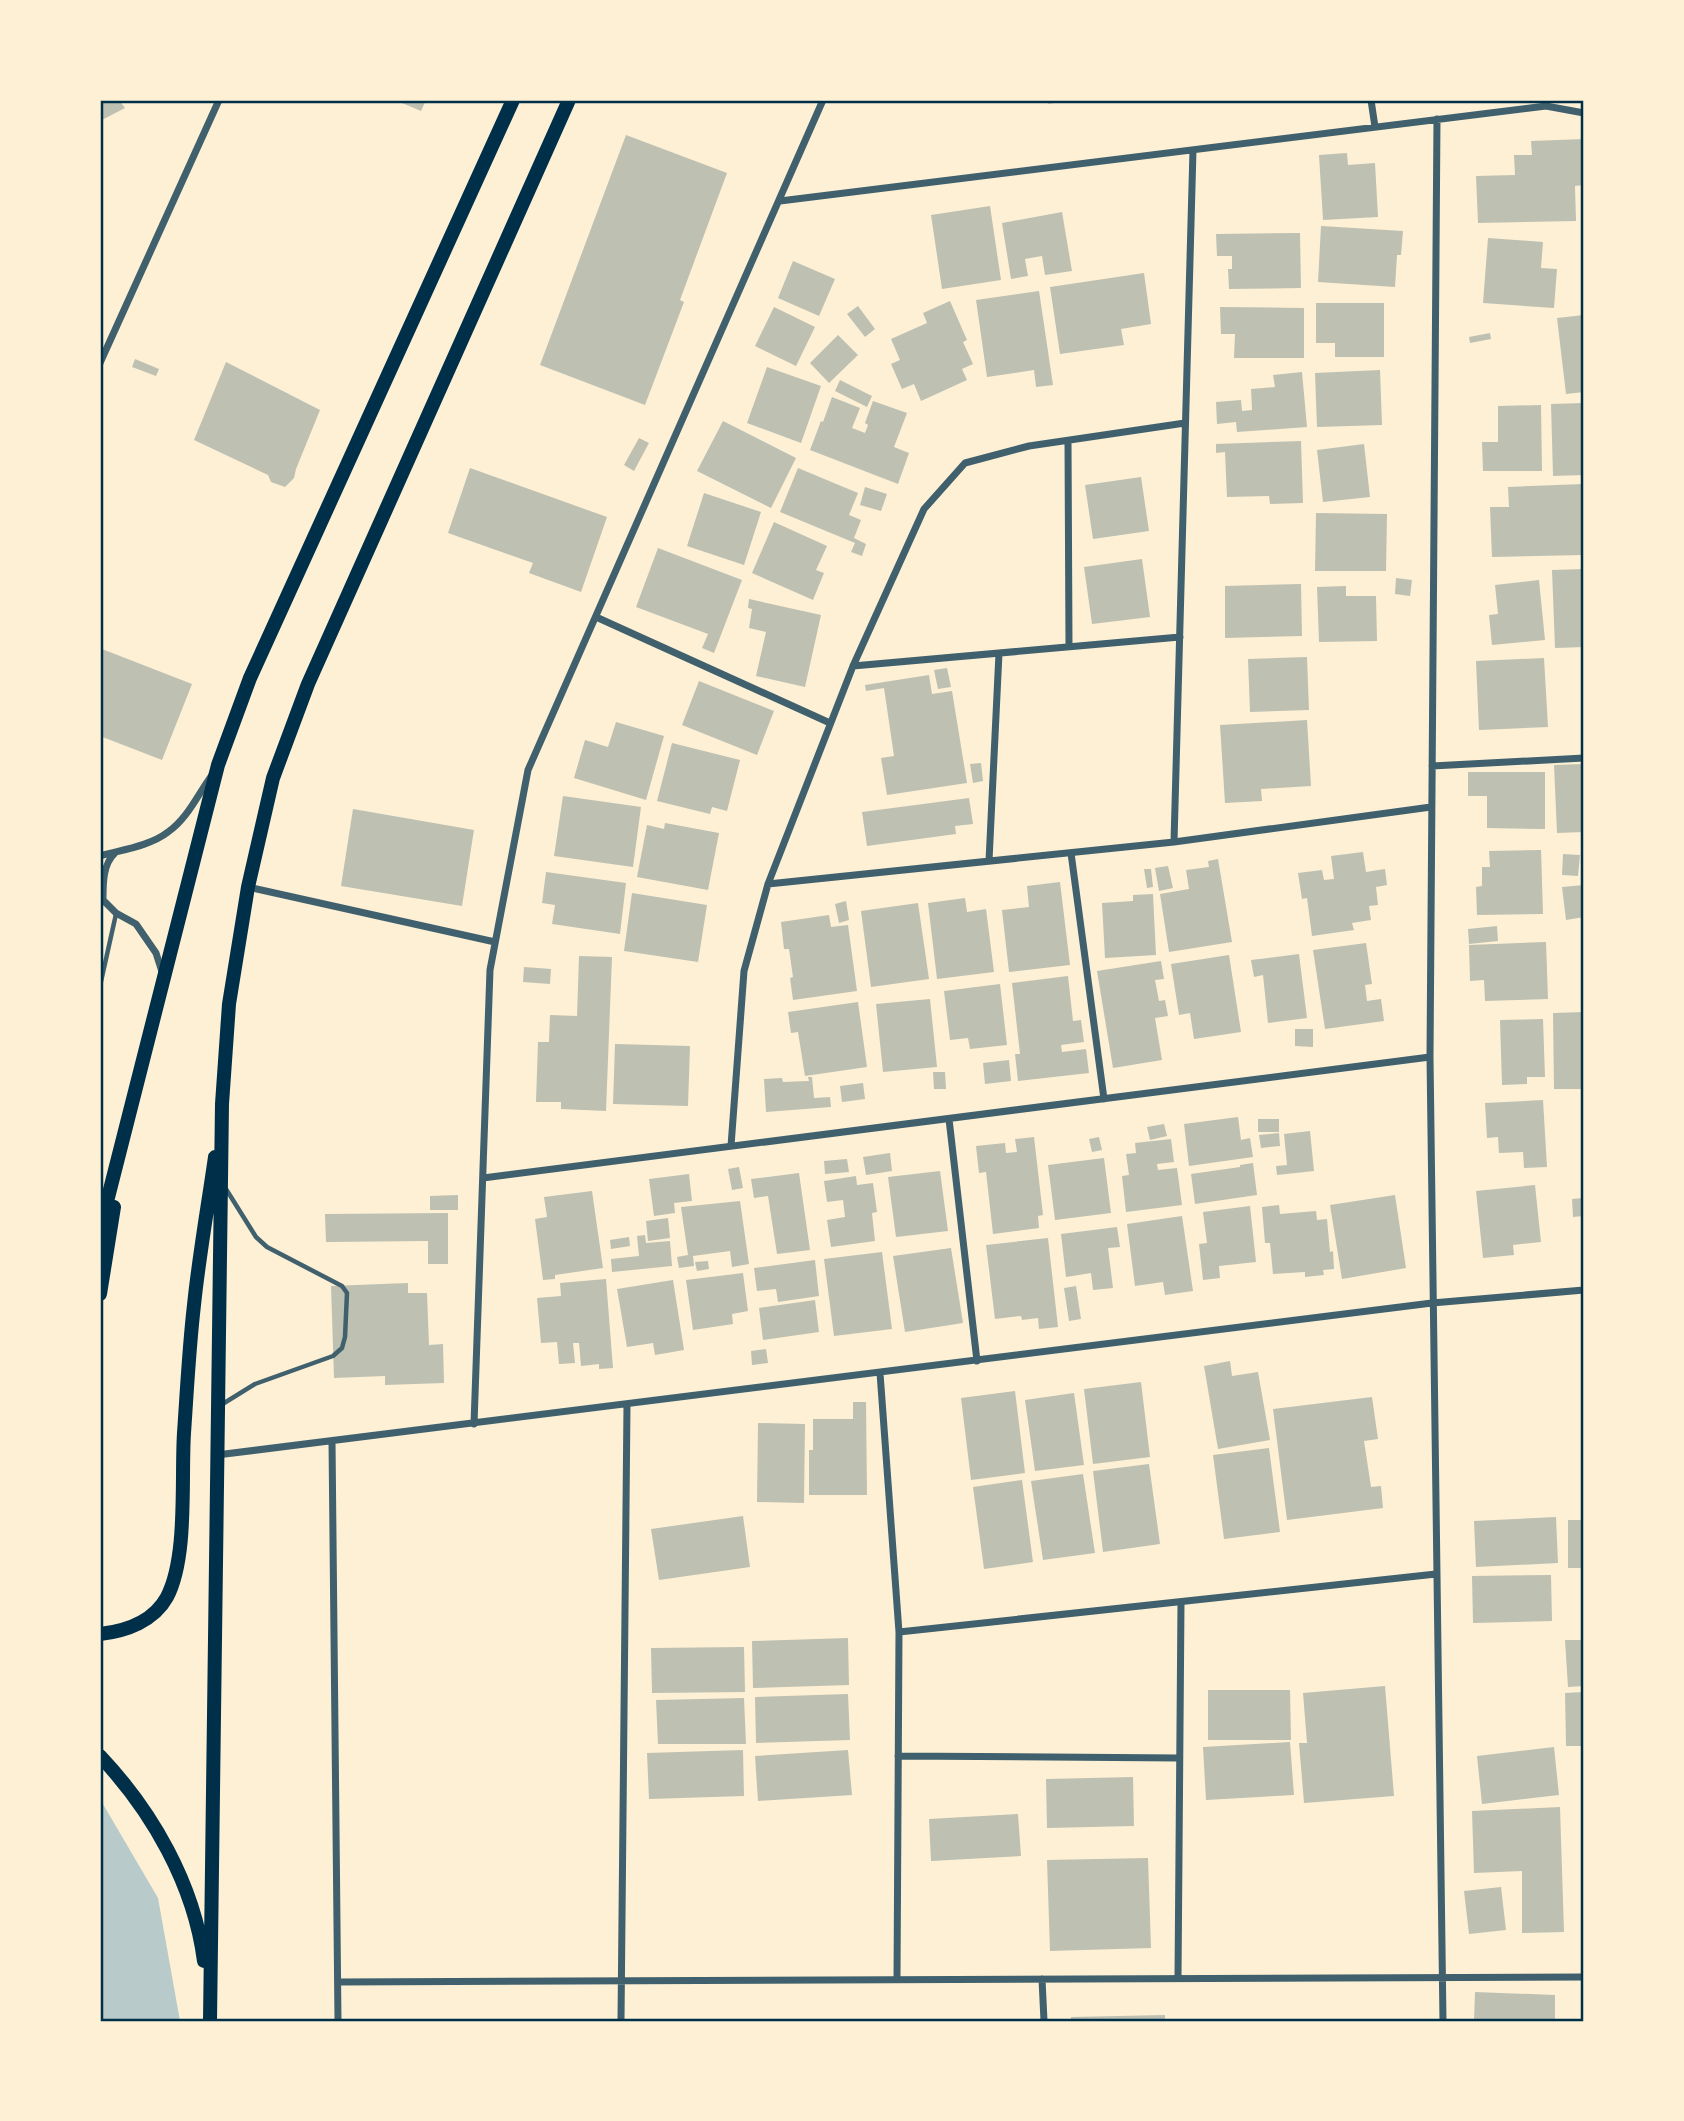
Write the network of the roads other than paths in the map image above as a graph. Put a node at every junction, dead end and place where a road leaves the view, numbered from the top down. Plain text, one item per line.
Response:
1 (219, 100) edge
2 (513, 100) edge
3 (569, 100) edge
4 (823, 100) edge
5 (1371, 100) edge
6 (1584, 113) edge
7 (1437, 120) junction
8 (1375, 127) junction
9 (1193, 150) junction
10 (780, 201) junction
11 (100, 363) edge
12 (1185, 423) junction
13 (1068, 440) junction
14 (596, 617) junction
15 (1180, 637) junction
16 (1069, 646) junction
17 (999, 653) junction
18 (853, 666) junction
19 (831, 723) junction
20 (1584, 758) edge
21 (218, 765) junction
22 (1432, 766) junction
23 (1432, 807) junction
24 (1174, 842) junction
25 (119, 850) junction
26 (1071, 853) junction
27 (100, 856) edge
28 (989, 861) junction
29 (768, 884) junction
30 (248, 887) junction
31 (101, 898) edge
32 (116, 913) junction
33 (495, 942) junction
34 (164, 979) junction
35 (100, 986) edge
36 (1430, 1057) junction
37 (1104, 1099) junction
38 (222, 1104) junction
39 (128, 1119) junction
40 (949, 1119) junction
41 (731, 1146) junction
42 (483, 1178) junction
43 (222, 1182) junction
44 (100, 1229) edge
45 (1584, 1290) edge
46 (100, 1294) edge
47 (1432, 1303) junction
48 (977, 1361) junction
49 (880, 1373) junction
50 (627, 1405) junction
51 (217, 1408) junction
52 (474, 1424) junction
53 (332, 1441) junction
54 (216, 1455) junction
55 (1436, 1574) junction
56 (1181, 1602) junction
57 (899, 1632) junction
58 (100, 1633) edge
59 (100, 1756) edge
60 (898, 1756) junction
61 (1180, 1758) junction
62 (1584, 1977) edge
63 (1178, 1978) junction
64 (1442, 1978) junction
65 (897, 1979) junction
66 (1042, 1979) junction
67 (621, 1980) junction
68 (338, 1982) junction
69 (210, 2021) edge
70 (338, 2021) edge
71 (621, 2021) edge
72 (1044, 2021) edge
73 (1443, 2021) edge

1 - 11 street
2 - 21 main road
3 - 30 main road
4 - 10 street
5 - 8 street
6 - 7 street
7 - 8 street
7 - 22 street
8 - 9 street
9 - 10 street
9 - 12 street
10 - 14 street
12 - 13 street
12 - 15 street
13 - 16 street
13 - 18 street
14 - 19 street
14 - 33 street
15 - 16 street
15 - 24 street
16 - 17 street
17 - 18 street
17 - 28 street
18 - 19 street
19 - 29 street
20 - 22 street
21 - 25 street
21 - 34 main road
22 - 23 street
23 - 24 street
23 - 36 street
24 - 26 street
25 - 27 street
25 - 31 street
26 - 28 street
26 - 37 street
28 - 29 street
29 - 41 street
30 - 33 street
30 - 38 main road
31 - 32 street
32 - 34 street
32 - 35 lane
33 - 42 street
34 - 39 main road
36 - 37 street
36 - 47 street
37 - 40 street
38 - 43 main road
38 - 58 main road
39 - 44 main road
39 - 46 main road
40 - 41 street
40 - 48 street
41 - 42 street
42 - 52 street
43 - 51 main road
43 - 51 lane
45 - 47 street
47 - 48 street
47 - 55 street
48 - 49 street
49 - 50 street
49 - 57 street
50 - 52 street
50 - 67 street
51 - 54 main road
52 - 53 street
53 - 54 street
53 - 68 street
54 - 69 main road
55 - 56 street
55 - 64 street
56 - 57 street
56 - 61 street
57 - 60 street
59 - 69 main road
60 - 61 street
60 - 65 street
61 - 63 street
62 - 64 street
63 - 64 street
63 - 66 street
64 - 73 street
65 - 66 street
65 - 67 street
66 - 72 street
67 - 68 street
67 - 71 street
68 - 70 street

